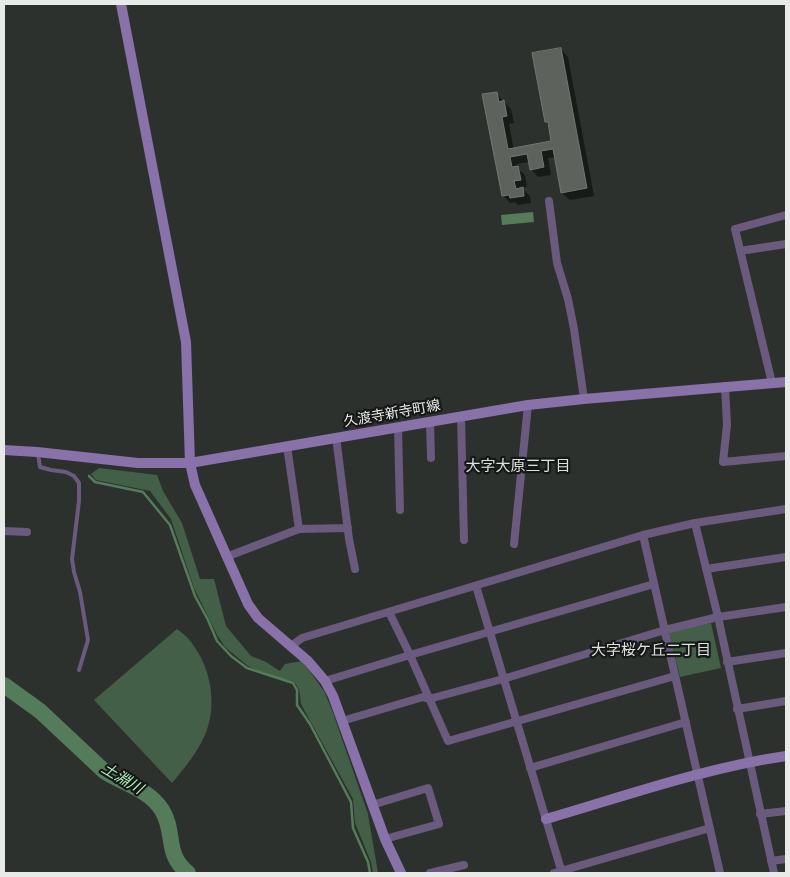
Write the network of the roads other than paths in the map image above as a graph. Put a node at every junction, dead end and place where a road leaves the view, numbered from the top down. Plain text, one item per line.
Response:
1 (121, 4) edge
2 (549, 201) dead end
3 (786, 215) edge
4 (786, 244) edge
5 (740, 251) junction
6 (786, 382) edge
7 (772, 383) junction
8 (725, 386) junction
9 (584, 399) junction
10 (528, 405) junction
11 (461, 416) junction
12 (430, 422) junction
13 (398, 428) junction
14 (336, 438) junction
15 (287, 446) junction
16 (4, 450) edge
17 (37, 452) junction
18 (786, 456) edge
19 (431, 458) dead end
20 (190, 463) junction
21 (786, 509) edge
22 (400, 510) dead end
23 (695, 523) junction
24 (348, 528) junction
25 (299, 529) junction
26 (4, 530) edge
27 (27, 532) dead end
28 (643, 535) junction
29 (464, 540) dead end
30 (514, 544) dead end
31 (226, 557) junction
32 (786, 557) edge
33 (355, 568) dead end
34 (706, 569) junction
35 (654, 584) junction
36 (476, 586) junction
37 (786, 607) edge
38 (389, 612) junction
39 (718, 617) junction
40 (665, 630) junction
41 (489, 632) junction
42 (291, 646) junction
43 (786, 653) edge
44 (410, 655) junction
45 (728, 662) junction
46 (79, 670) dead end
47 (675, 676) junction
48 (503, 678) junction
49 (325, 682) junction
50 (429, 699) junction
51 (786, 701) edge
52 (737, 709) junction
53 (342, 721) junction
54 (516, 722) junction
55 (686, 722) junction
56 (786, 756) edge
57 (748, 762) junction
58 (530, 768) junction
59 (698, 774) junction
60 (372, 804) junction
61 (786, 811) edge
62 (760, 814) junction
63 (546, 819) junction
64 (710, 828) junction
65 (385, 839) junction
66 (786, 859) edge
67 (771, 861) junction
68 (464, 865) dead end
69 (559, 872) edge
70 (401, 873) edge
71 (430, 873) edge
72 (719, 873) edge
73 (774, 873) edge

1 - 20 street
2 - 9 street
3 - 5 street
4 - 5 street
5 - 7 street
6 - 7 street, 久渡寺新寺町線
7 - 8 street, 久渡寺新寺町線
8 - 9 street, 久渡寺新寺町線
8 - 18 street
9 - 10 street, 久渡寺新寺町線
10 - 11 street, 久渡寺新寺町線
10 - 30 street
11 - 12 street, 久渡寺新寺町線
11 - 29 street
12 - 13 street, 久渡寺新寺町線
12 - 19 street
13 - 14 street, 久渡寺新寺町線
13 - 22 street
14 - 15 street, 久渡寺新寺町線
14 - 24 street
15 - 20 street, 久渡寺新寺町線
15 - 25 street
16 - 17 street, 久渡寺新寺町線
17 - 20 street, 久渡寺新寺町線
17 - 46 lane
20 - 31 street
21 - 23 street
23 - 28 street
23 - 34 street
24 - 25 street
24 - 33 street
25 - 31 street
26 - 27 street
28 - 35 street
28 - 36 street
31 - 42 street
32 - 34 street
34 - 39 street
35 - 40 street
35 - 41 street
36 - 38 street
36 - 41 street
37 - 39 street
38 - 42 street
38 - 44 street
39 - 40 street
39 - 45 street
40 - 47 street
40 - 48 street
41 - 44 street
41 - 48 street
42 - 49 street
43 - 45 street
44 - 49 street
44 - 50 street
45 - 52 street
47 - 54 street
47 - 55 street
48 - 50 street
48 - 54 street
49 - 53 street
50 - 53 street
50 - 54 street
51 - 52 street
52 - 57 street
53 - 60 street
54 - 58 street
55 - 58 street
55 - 59 street
56 - 57 street
57 - 59 street
57 - 62 street
58 - 63 street
59 - 63 street
59 - 64 street
60 - 65 street
60 - 65 street
61 - 62 street
62 - 67 street
63 - 69 street
64 - 69 street
64 - 72 street
65 - 70 street
66 - 67 street
67 - 73 street
68 - 71 street

